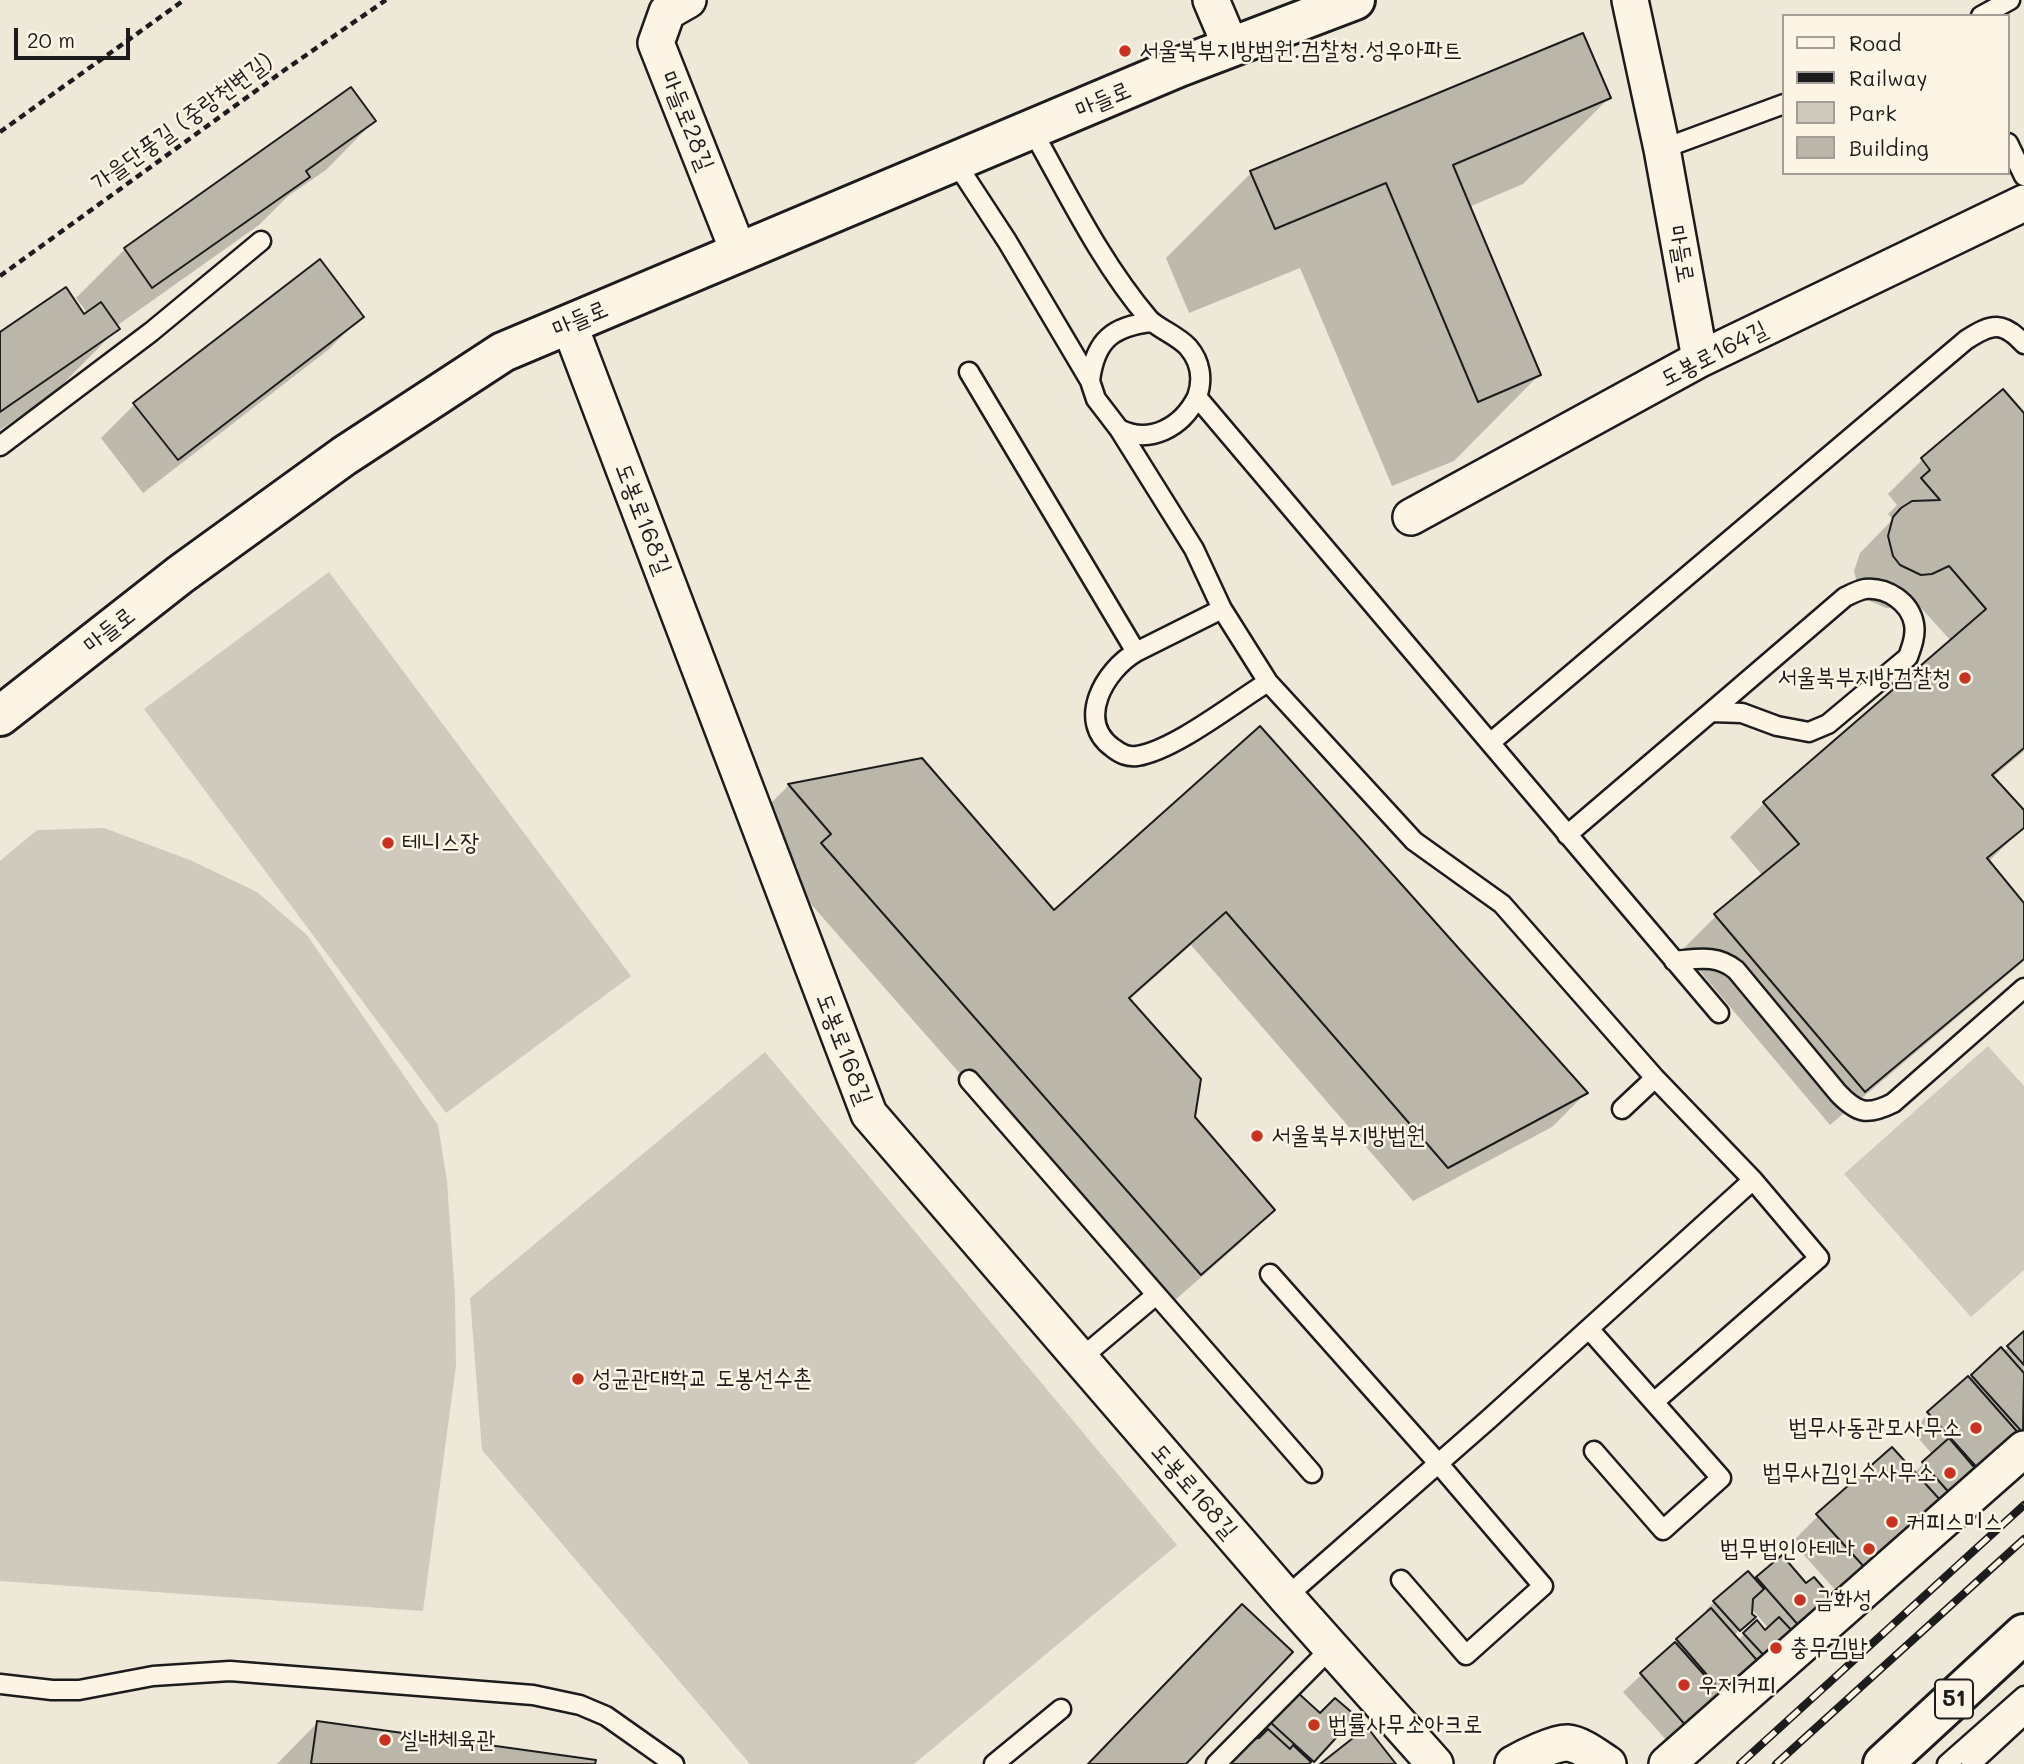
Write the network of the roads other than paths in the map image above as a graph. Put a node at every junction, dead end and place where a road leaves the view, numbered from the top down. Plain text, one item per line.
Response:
1 (688, 0) edge
2 (1211, 0) edge
3 (1355, 0) edge
4 (1630, 0) edge
5 (2010, 0) edge
6 (1985, 14) edge
7 (1231, 47) junction
8 (1783, 104) edge
9 (1032, 131) junction
10 (2010, 147) edge
11 (1662, 149) junction
12 (956, 163) junction
13 (2024, 176) edge
14 (2024, 203) edge
15 (261, 241) dead end
16 (739, 253) junction
17 (1152, 322) junction
18 (569, 324) junction
19 (2024, 345) edge
20 (1700, 359) junction
21 (969, 372) dead end
22 (1090, 381) junction
23 (1197, 397) junction
24 (1119, 429) junction
25 (0, 446) edge
26 (1411, 517) dead end
27 (1222, 608) junction
28 (1136, 652) junction
29 (1269, 682) junction
30 (1711, 712) junction
31 (0, 716) edge
32 (1490, 743) junction
33 (1567, 835) junction
34 (1674, 961) junction
35 (2024, 988) edge
36 (1719, 1013) dead end
37 (1655, 1078) junction
38 (969, 1080) dead end
39 (1622, 1110) dead end
40 (1754, 1180) junction
41 (1270, 1274) dead end
42 (1156, 1295) junction
43 (1589, 1329) junction
44 (1080, 1359) junction
45 (1654, 1402) junction
46 (2024, 1449) edge
47 (1594, 1451) dead end
48 (1438, 1464) junction
49 (1312, 1473) dead end
50 (1401, 1580) dead end
51 (1286, 1597) junction
52 (2024, 1634) edge
53 (1331, 1648) junction
54 (0, 1684) edge
55 (2024, 1696) edge
56 (1061, 1709) dead end
57 (2024, 1715) edge
58 (674, 1764) edge
59 (994, 1764) edge
60 (1216, 1764) edge
61 (1434, 1764) edge
62 (1513, 1764) edge
63 (1608, 1764) edge
64 (1667, 1764) edge
65 (1883, 1764) edge
66 (1947, 1764) edge
67 (1970, 1764) edge

1 - 16 street, 마들로28길
2 - 7 street
3 - 7 street, 마들로
4 - 11 street, 마들로
5 - 6 lane
7 - 9 street, 마들로
8 - 11 lane
9 - 12 street, 마들로
9 - 17 lane
10 - 13 lane
11 - 20 street, 마들로
12 - 16 street, 마들로
12 - 22 lane
14 - 20 street, 도봉로164길
15 - 25 lane
16 - 18 street, 마들로
17 - 22 lane
17 - 23 lane
18 - 31 street, 마들로
18 - 44 street, 도봉로168길
19 - 32 lane
20 - 26 street, 도봉로164길
21 - 28 lane
22 - 24 lane
23 - 24 lane
23 - 32 lane
24 - 27 lane
27 - 28 lane
27 - 29 lane
28 - 29 lane
29 - 37 lane
30 - 30 lane
30 - 33 lane
32 - 33 lane
33 - 34 lane
34 - 35 lane
34 - 36 lane
37 - 39 lane
37 - 40 lane
38 - 42 lane
40 - 43 lane
40 - 45 lane
41 - 48 lane
42 - 44 lane
42 - 49 lane
43 - 45 lane
43 - 48 lane
44 - 51 street, 도봉로168길
45 - 47 lane
46 - 64 street
48 - 50 lane
48 - 51 lane
51 - 53 street, 도봉로168길
52 - 65 street, 51
53 - 60 lane
53 - 61 street, 도봉로168길
54 - 58 lane
55 - 66 lane
56 - 59 lane
57 - 67 lane
62 - 63 street

